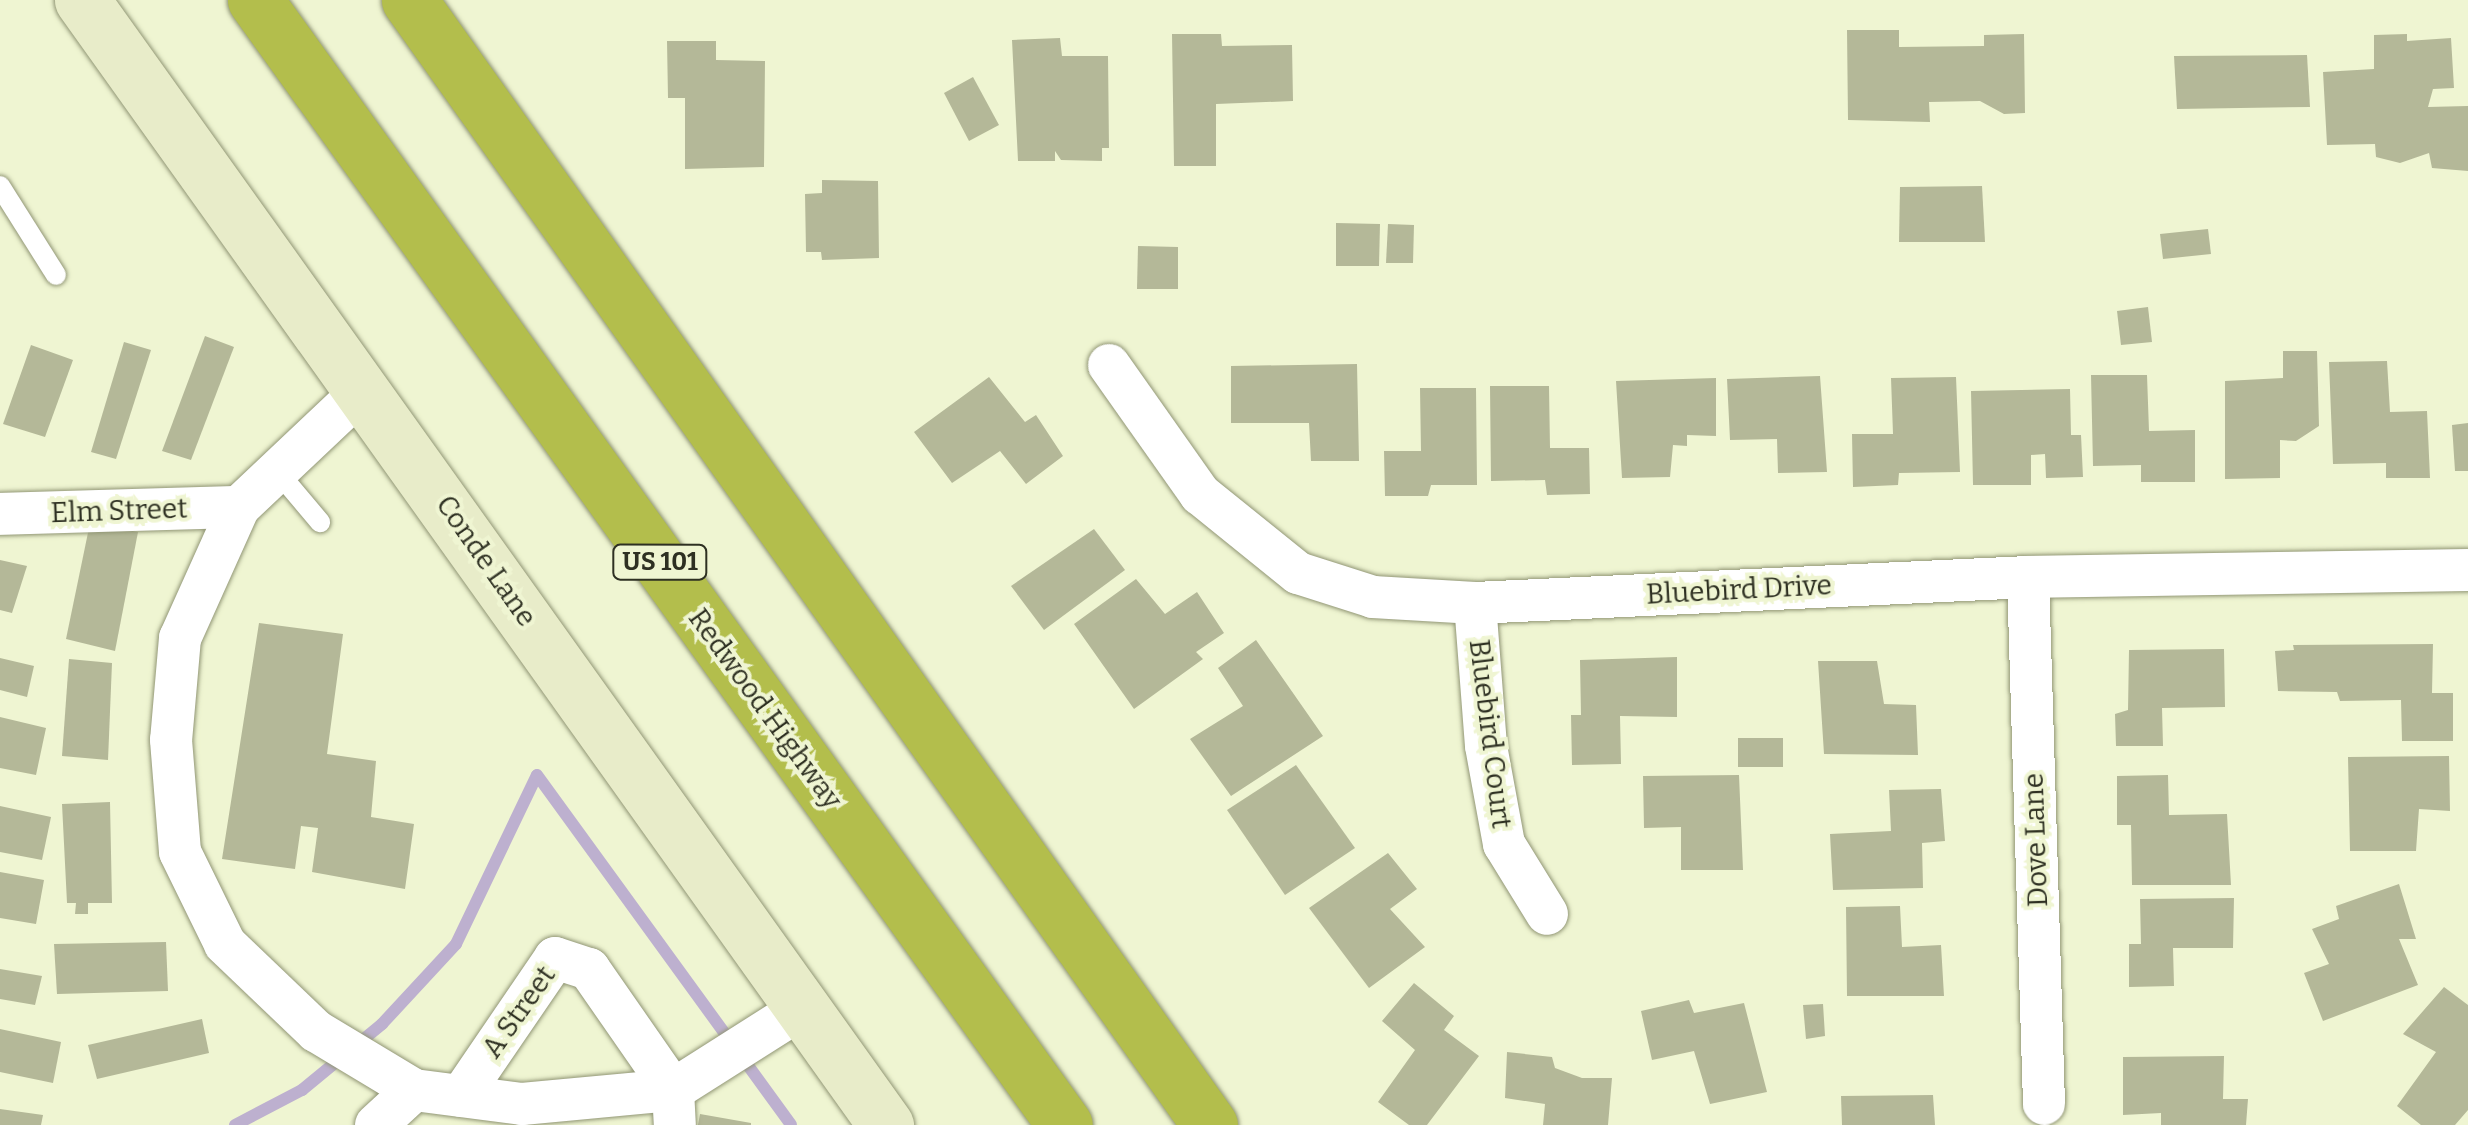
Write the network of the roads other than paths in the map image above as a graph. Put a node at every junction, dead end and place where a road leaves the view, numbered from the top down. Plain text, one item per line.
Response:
1 (82, 0) edge
2 (255, 0) edge
3 (409, 0) edge
4 (0, 186) edge
5 (56, 275) dead end
6 (1109, 365) dead end
7 (364, 388) junction
8 (277, 471) junction
9 (239, 507) junction
10 (0, 514) edge
11 (320, 522) dead end
12 (2468, 570) edge
13 (2028, 576) junction
14 (1475, 602) junction
15 (1546, 914) dead end
16 (782, 1022) junction
17 (414, 1090) junction
18 (461, 1096) junction
19 (2044, 1104) dead end
20 (674, 1108) edge
21 (376, 1125) edge
22 (886, 1125) edge
23 (1066, 1125) edge
24 (1210, 1125) edge

1 - 7 street, Conde Lane
2 - 23 highway, Redwood Highway / US 101
3 - 24 highway
4 - 5 lane
6 - 14 street, Bluebird Drive
7 - 8 street
7 - 16 street, Conde Lane
8 - 9 street
8 - 11 lane
9 - 10 street, Elm Street
9 - 17 street
12 - 13 street, Bluebird Drive
13 - 14 street, Bluebird Drive
13 - 19 street, Dove Lane
14 - 15 street, Bluebird Court
16 - 20 street
16 - 22 street, Conde Lane
17 - 18 street
17 - 21 street
18 - 20 street
18 - 20 street, A Street

